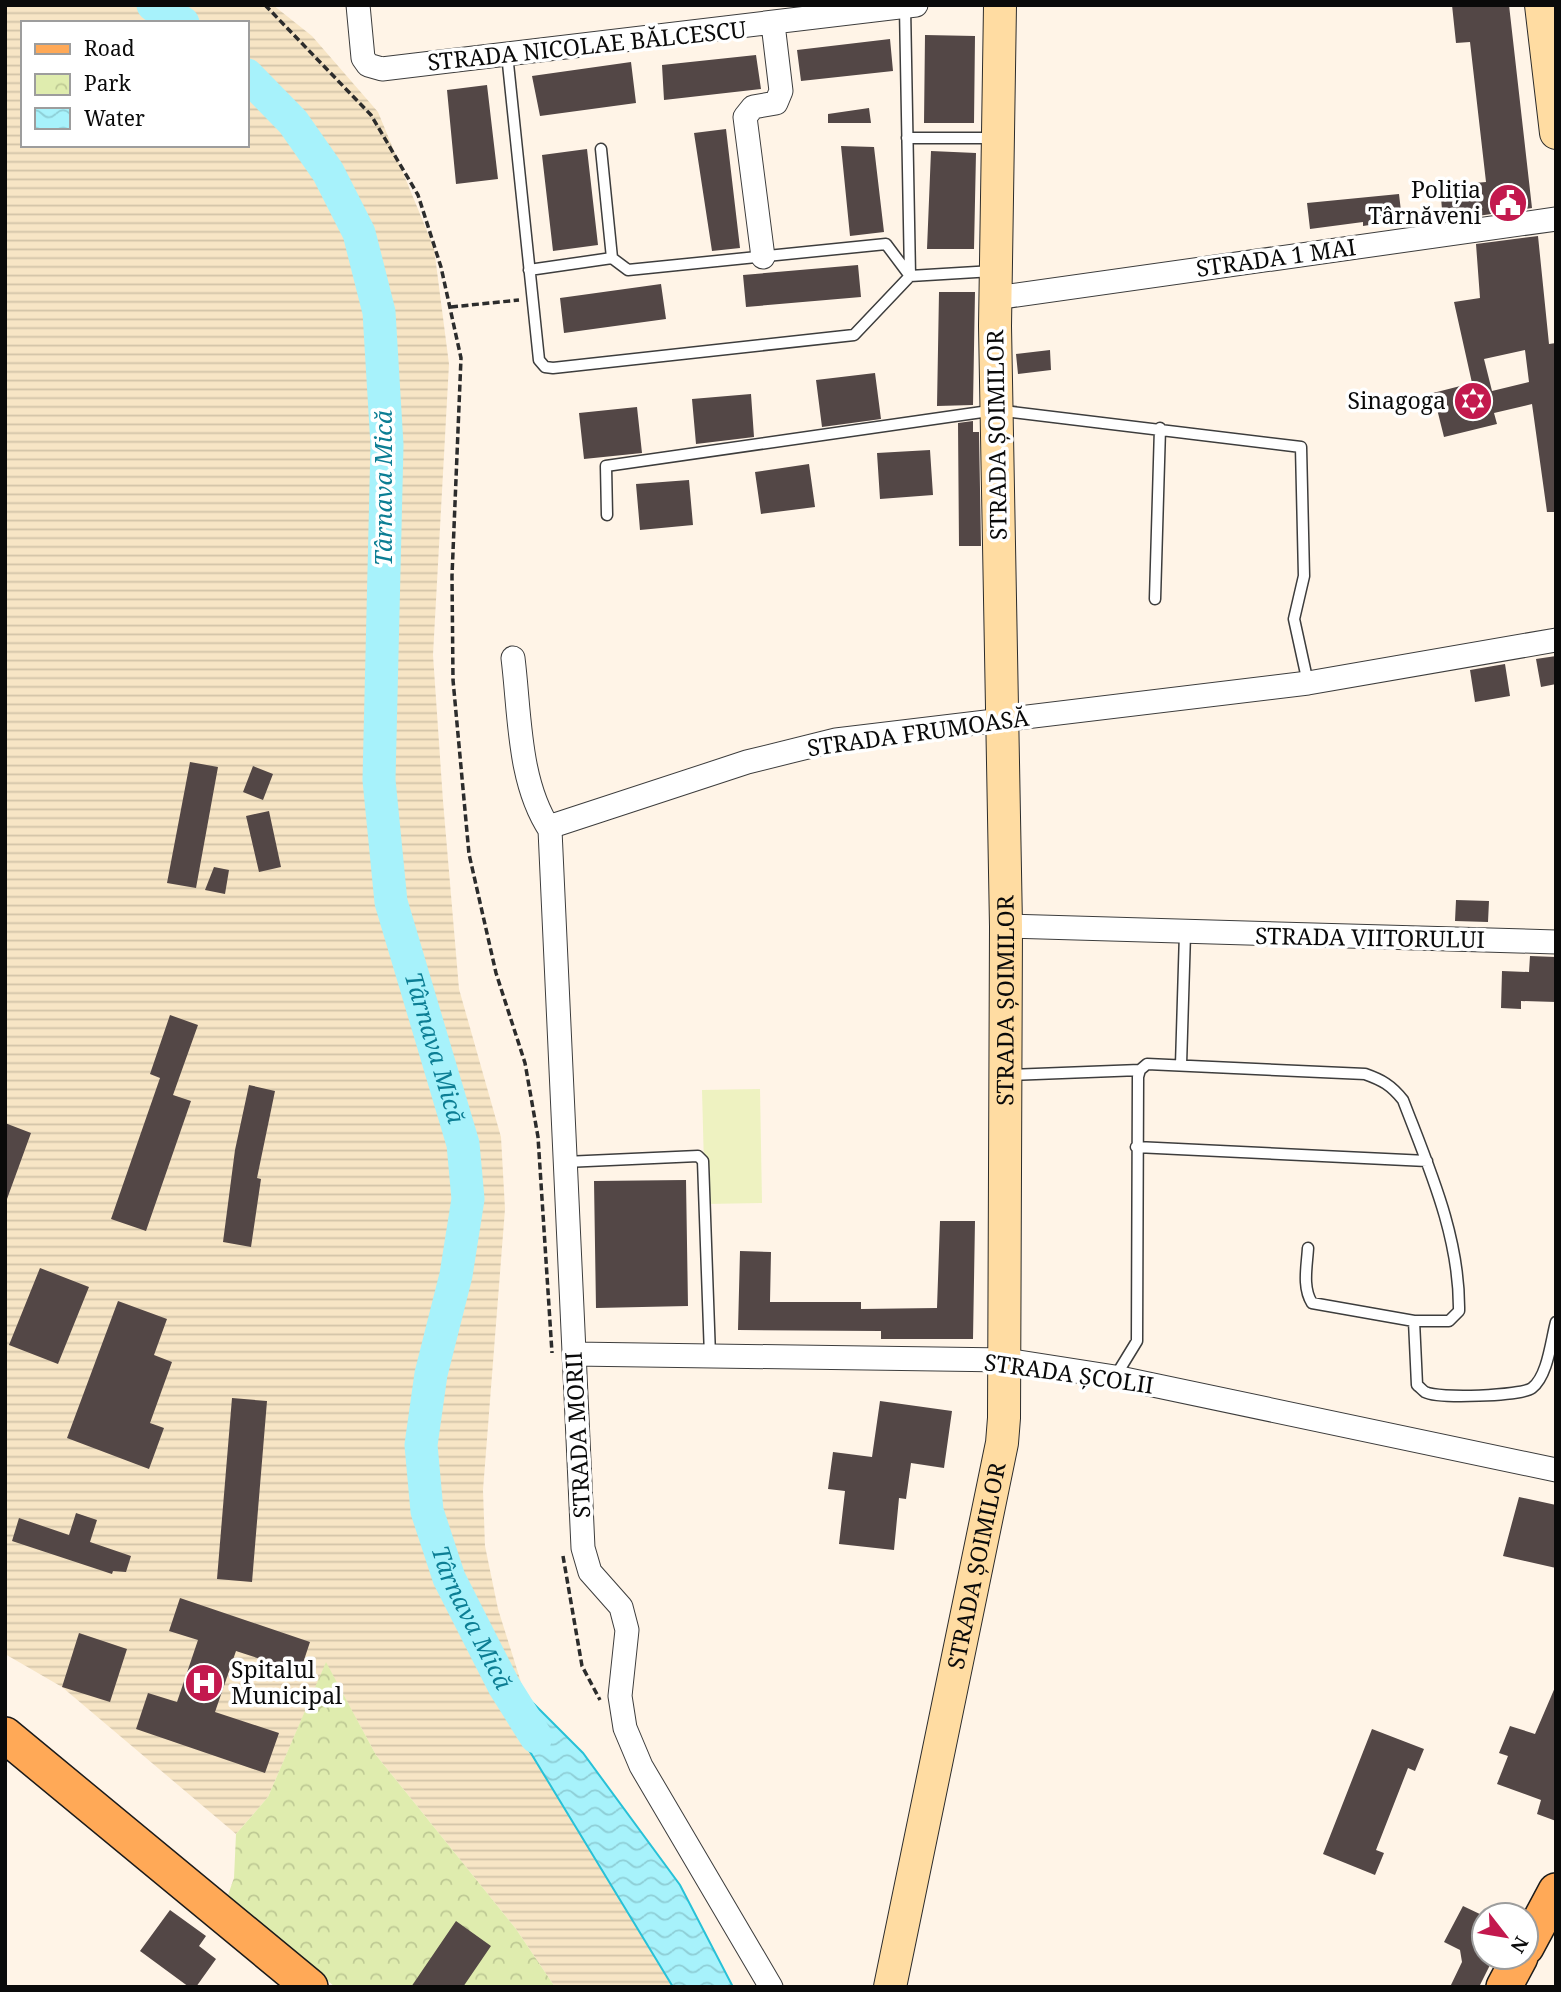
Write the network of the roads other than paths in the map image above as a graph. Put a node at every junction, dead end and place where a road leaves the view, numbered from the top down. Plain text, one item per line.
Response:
1 (358, 5) edge
2 (1000, 5) edge
3 (1541, 5) edge
4 (910, 6) edge
5 (773, 24) junction
6 (507, 54) junction
7 (1556, 133) edge
8 (907, 138) junction
9 (998, 138) junction
10 (601, 149) dead end
11 (1556, 219) edge
12 (763, 257) junction
13 (612, 258) junction
14 (529, 270) junction
15 (910, 276) junction
16 (996, 284) junction
17 (996, 410) junction
18 (1160, 428) junction
19 (607, 515) dead end
20 (1155, 599) dead end
21 (1556, 640) edge
22 (513, 658) dead end
23 (1308, 683) junction
24 (1004, 721) junction
25 (550, 830) junction
26 (1006, 926) junction
27 (1185, 933) junction
28 (1556, 942) edge
29 (1181, 1065) junction
30 (1140, 1070) junction
31 (1006, 1075) junction
32 (1136, 1147) junction
33 (1427, 1161) junction
34 (565, 1162) junction
35 (1308, 1248) dead end
36 (1414, 1321) junction
37 (1556, 1322) edge
38 (563, 1354) junction
39 (710, 1356) junction
40 (1006, 1360) junction
41 (1115, 1377) junction
42 (1556, 1470) edge
43 (5, 1735) edge
44 (1556, 1891) edge
45 (1540, 1921) edge
46 (1513, 1971) edge
47 (310, 1987) edge
48 (771, 1987) edge
49 (890, 1987) edge
50 (1504, 1987) edge

1 - 6 street, STRADA NICOLAE BĂLCESCU
2 - 9 street, STRADA ȘOIMILOR
3 - 7 street
4 - 5 street, STRADA NICOLAE BĂLCESCU
4 - 8 lane
5 - 6 street, STRADA NICOLAE BĂLCESCU
5 - 12 street
6 - 14 lane
8 - 9 lane
8 - 15 lane
9 - 16 street, STRADA ȘOIMILOR
10 - 13 lane
11 - 16 street, STRADA 1 MAI
12 - 13 lane
12 - 15 lane
13 - 14 lane
14 - 15 lane
15 - 16 lane
16 - 17 street, STRADA ȘOIMILOR
17 - 18 lane
17 - 19 lane
17 - 24 street, STRADA ȘOIMILOR
18 - 20 lane
18 - 23 lane
21 - 23 street, STRADA FRUMOASĂ
22 - 25 street
23 - 24 street, STRADA FRUMOASĂ
24 - 25 street, STRADA FRUMOASĂ
24 - 26 street, STRADA ȘOIMILOR
25 - 34 street, STRADA MORII
26 - 27 street, STRADA VIITORULUI
26 - 31 street, STRADA ȘOIMILOR
27 - 28 street, STRADA VIITORULUI
27 - 29 lane
29 - 30 lane
29 - 33 lane
30 - 31 lane
30 - 32 lane
31 - 40 street, STRADA ȘOIMILOR
32 - 33 lane
32 - 41 lane
33 - 36 lane
34 - 38 street, STRADA MORII
34 - 39 lane
35 - 36 lane
36 - 37 lane
38 - 39 street, STRADA ȘCOLII
38 - 48 street, STRADA MORII
39 - 40 street, STRADA ȘCOLII
40 - 41 street, STRADA ȘCOLII
40 - 49 street, STRADA ȘOIMILOR
41 - 42 street, STRADA ȘCOLII
43 - 47 main road
44 - 45 main road
46 - 50 main road

